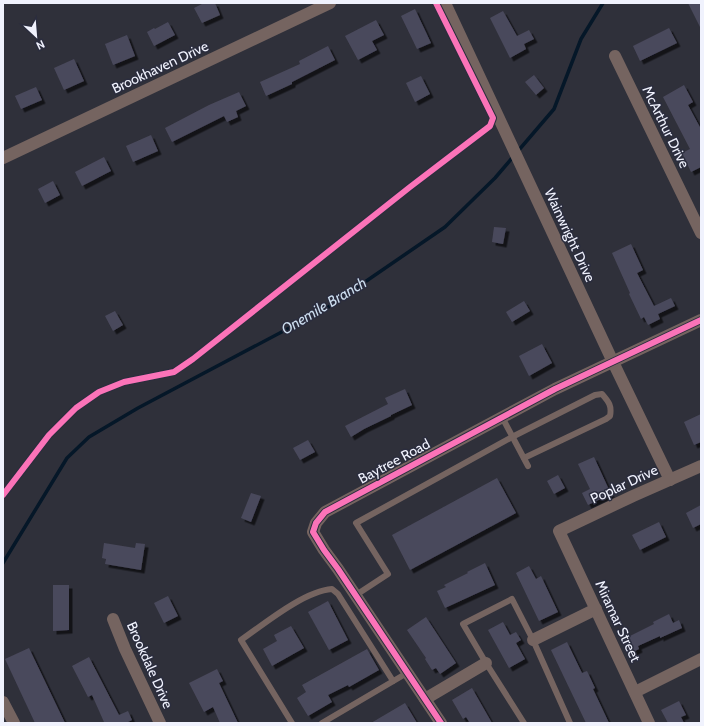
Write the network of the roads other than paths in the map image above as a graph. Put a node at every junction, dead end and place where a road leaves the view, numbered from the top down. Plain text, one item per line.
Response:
1 (330, 3) edge
2 (445, 3) edge
3 (615, 56) dead end
4 (3, 158) edge
5 (701, 233) edge
6 (701, 320) edge
7 (613, 362) junction
8 (502, 418) junction
9 (512, 437) junction
10 (524, 458) junction
11 (528, 466) dead end
12 (701, 466) edge
13 (670, 480) junction
14 (559, 531) joint
15 (356, 595) junction
16 (596, 609) junction
17 (113, 619) dead end
18 (533, 640) junction
19 (701, 659) edge
20 (486, 663) junction
21 (407, 673) junction
22 (393, 681) junction
23 (635, 692) junction
24 (425, 699) junction
25 (3, 702) edge
26 (14, 723) edge
27 (160, 723) edge
28 (292, 723) edge
29 (322, 723) edge
30 (441, 723) edge
31 (524, 723) edge
32 (570, 723) edge
33 (649, 723) edge

1 - 4 street, Brookhaven Drive
2 - 7 street, Wainwright Drive
3 - 5 street, McArthur Drive
6 - 7 street, Baytree Road
7 - 8 street, Baytree Road
7 - 13 street, Wainwright Drive
8 - 9 lane
8 - 15 street, Baytree Road
9 - 10 lane
9 - 10 lane
9 - 15 lane
10 - 11 lane
12 - 13 street, Poplar Drive
13 - 14 street, Poplar Drive
14 - 16 street, Miramar Street
15 - 21 street, Baytree Road
16 - 18 street
16 - 23 street, Miramar Street
17 - 27 street, Brookdale Drive
18 - 20 lane
18 - 32 lane
19 - 23 street
20 - 24 street
20 - 31 lane
21 - 22 lane
21 - 24 street, Baytree Road
22 - 28 lane
22 - 29 lane
23 - 33 street, Miramar Street
24 - 30 street, Baytree Road
25 - 26 street

